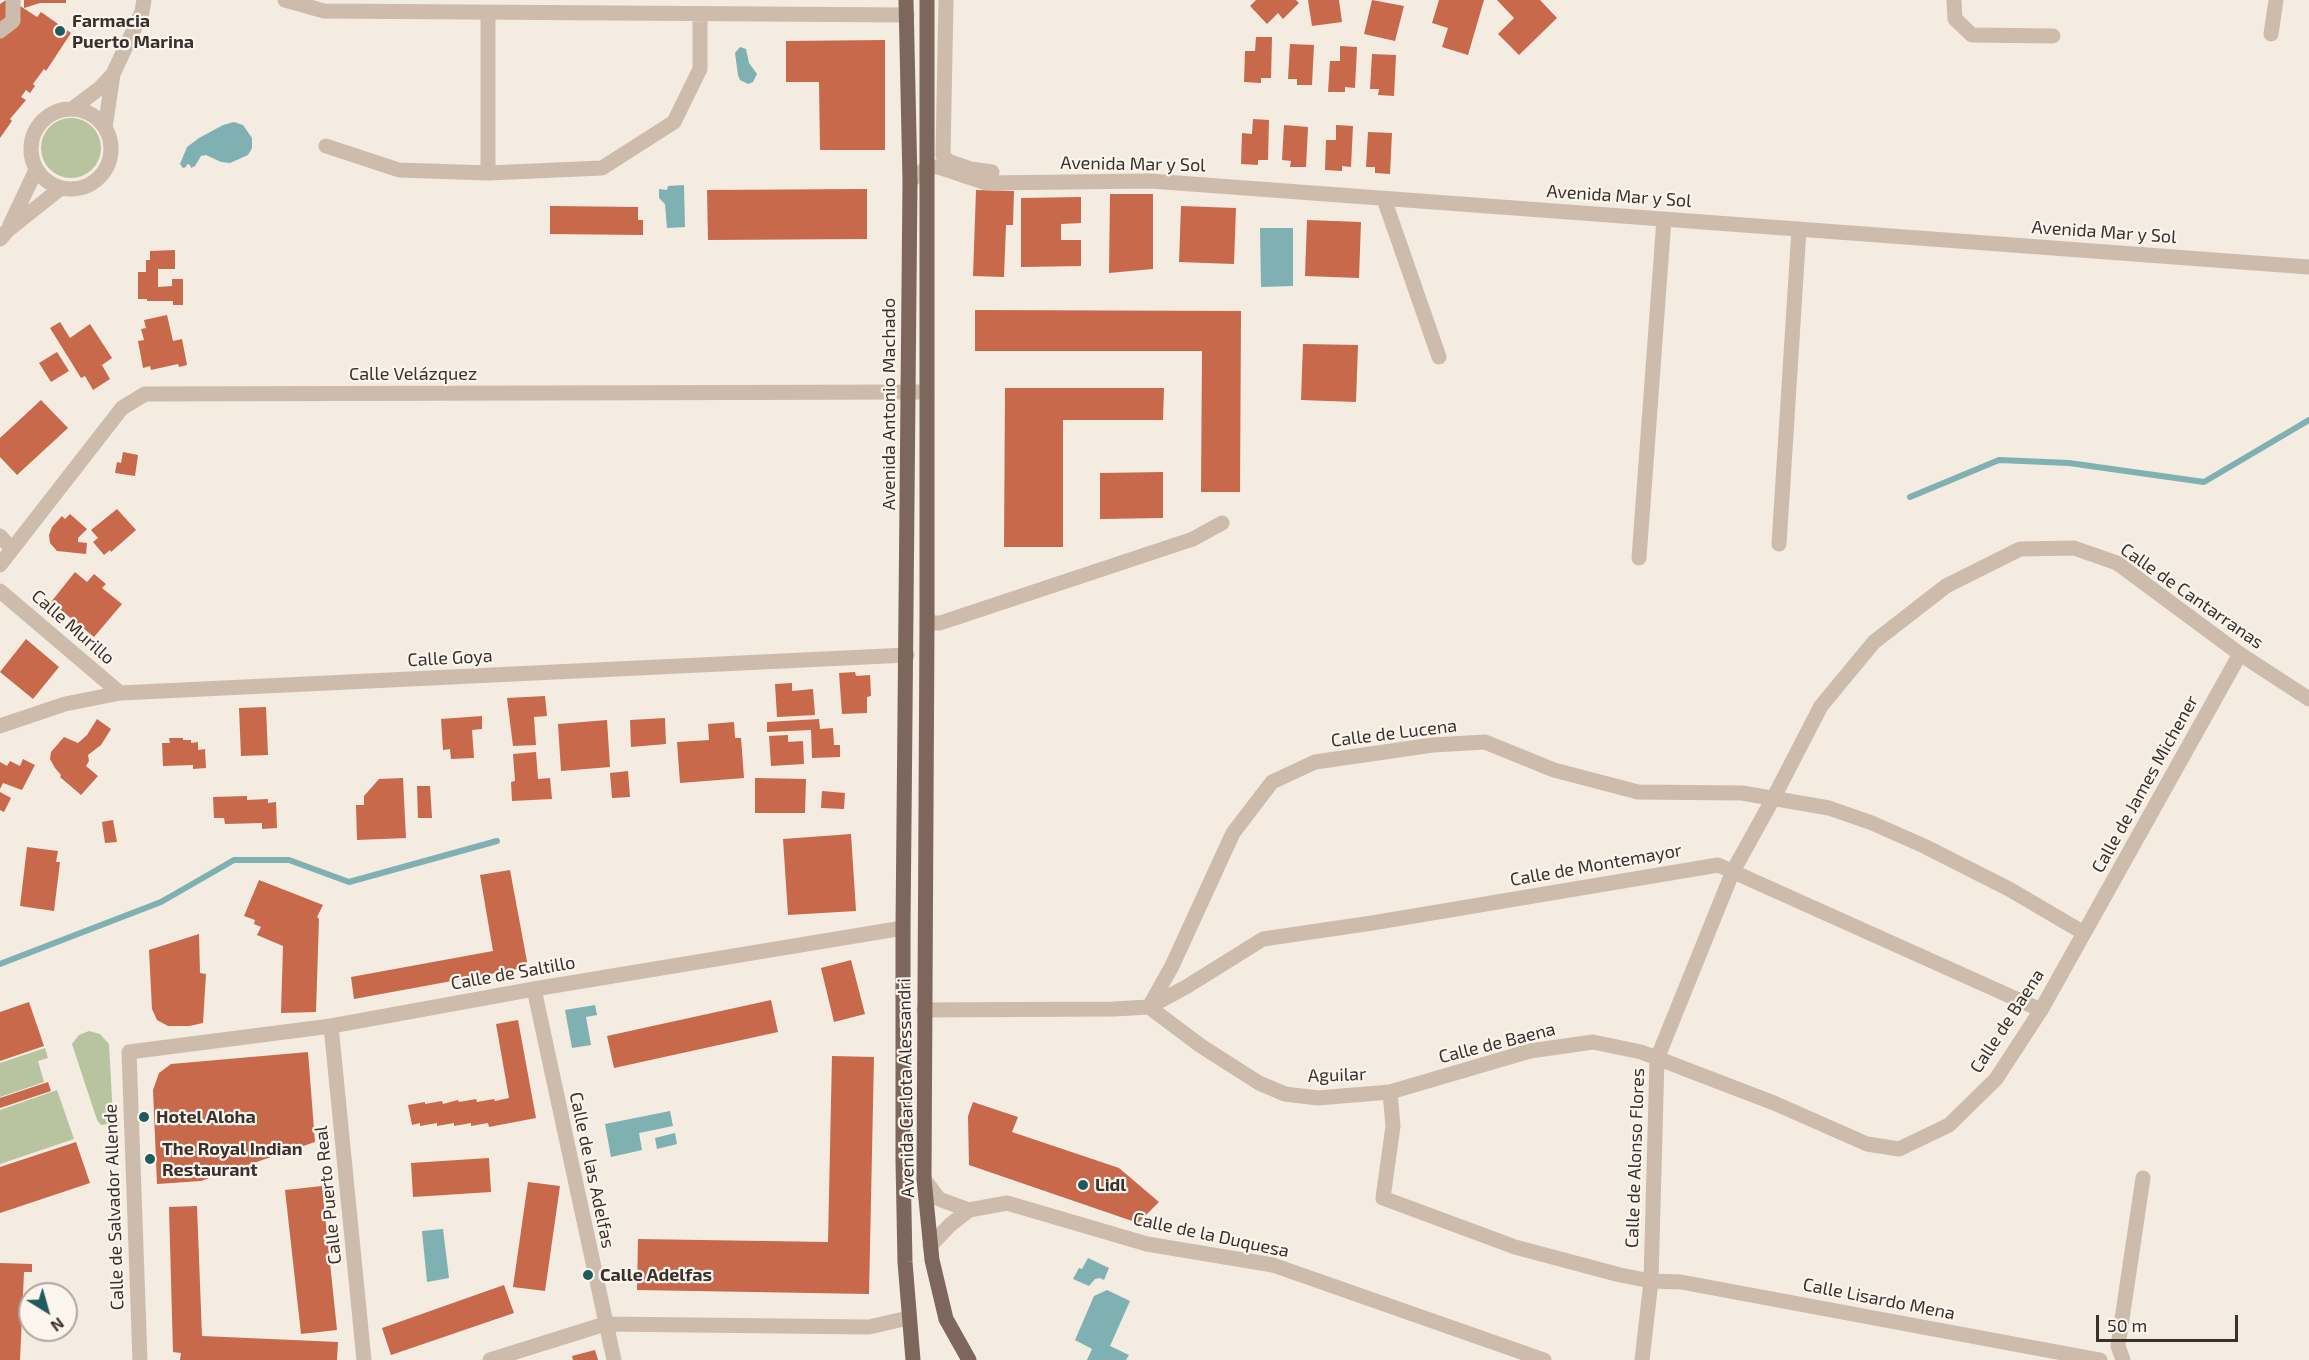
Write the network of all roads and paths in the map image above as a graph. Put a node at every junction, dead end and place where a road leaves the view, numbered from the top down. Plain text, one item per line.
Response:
1 (13, 0) edge
2 (144, 0) edge
3 (285, 0) edge
4 (927, 0) edge
5 (945, 0) edge
6 (1954, 0) edge
7 (2276, 0) edge
8 (906, 7) edge
9 (488, 13) junction
10 (700, 15) junction
11 (0, 32) edge
12 (2271, 34) dead end
13 (2054, 36) dead end
14 (113, 74) junction
15 (72, 108) junction
16 (105, 128) junction
17 (326, 146) dead end
18 (928, 167) junction
19 (36, 170) junction
20 (992, 172) dead end
21 (488, 173) junction
22 (910, 181) junction
23 (61, 188) junction
24 (1384, 199) junction
25 (1664, 219) junction
26 (1799, 229) junction
27 (3, 235) edge
28 (2309, 267) edge
29 (1439, 357) dead end
30 (908, 392) junction
31 (927, 392) junction
32 (1222, 523) dead end
33 (0, 536) edge
34 (1779, 544) dead end
35 (12, 549) junction
36 (1639, 558) dead end
37 (0, 565) edge
38 (0, 591) edge
39 (927, 623) junction
40 (2240, 654) junction
41 (907, 655) junction
42 (120, 693) junction
43 (2309, 699) edge
44 (0, 726) edge
45 (1774, 797) junction
46 (905, 808) joint
47 (1732, 871) junction
48 (903, 928) junction
49 (2084, 933) junction
50 (534, 989) junction
51 (1149, 1006) junction
52 (924, 1010) junction
53 (2040, 1010) junction
54 (331, 1026) junction
55 (129, 1052) joint
56 (1657, 1059) junction
57 (1390, 1092) junction
58 (2143, 1178) dead end
59 (924, 1179) junction
60 (969, 1210) junction
61 (930, 1246) junction
62 (1651, 1281) junction
63 (908, 1318) junction
64 (605, 1324) junction
65 (140, 1360) edge
66 (364, 1360) edge
67 (490, 1360) edge
68 (614, 1360) edge
69 (913, 1360) edge
70 (969, 1360) edge
71 (1544, 1360) edge
72 (1642, 1360) edge
73 (2100, 1360) edge
74 (2123, 1360) edge

1 - 11 street
2 - 14 street
3 - 9 street
4 - 18 main road
5 - 20 street
6 - 13 street
7 - 12 street
8 - 10 street
8 - 22 main road, Avenida Antonio Machado
9 - 10 street
9 - 21 street
10 - 21 street
14 - 15 street
14 - 16 street
15 - 16 street
15 - 19 street
16 - 23 street
17 - 21 street
18 - 22 street
18 - 24 street, Avenida Mar y Sol
18 - 31 main road
19 - 23 street
19 - 27 street
22 - 30 main road, Avenida Antonio Machado
23 - 27 street
24 - 25 street, Avenida Mar y Sol
24 - 29 street
25 - 26 street, Avenida Mar y Sol
25 - 36 street
26 - 28 street, Avenida Mar y Sol
26 - 34 street
30 - 31 street, Calle Velázquez
30 - 35 street, Calle Velázquez
30 - 41 main road, Avenida Antonio Machado
31 - 39 main road
32 - 39 street
33 - 35 street
35 - 37 street, Calle Velázquez
38 - 42 street, Calle Murillo
39 - 52 main road, Avenida Carlota Alessandri
40 - 43 street, Calle de Cantarranas
40 - 45 street, Calle de Cantarranas
40 - 49 street, Calle de James Michener
41 - 42 street, Calle Goya
41 - 46 main road, Avenida Antonio Machado
42 - 44 street, Calle Goya
45 - 47 street, Calle de Cantarranas
45 - 49 street
45 - 51 street, Calle de Lucena
46 - 48 main road, Avenida Carlota Alessandri
47 - 51 street, Calle de Montemayor
47 - 53 street, Calle de Montemayor
47 - 56 street, Calle de Alonso Flores
48 - 50 street, Calle de Saltillo
48 - 63 main road, Avenida Carlota Alessandri
49 - 53 street, Calle de Baena
50 - 54 street, Calle de Saltillo
50 - 64 street, Calle de las Adelfas
51 - 52 street
51 - 57 street, Aguilar
52 - 59 main road, Avenida Carlota Alessandri
53 - 56 street, Calle de Baena
54 - 55 street, Calle de Saltillo
54 - 66 street, Calle Puerto Real
55 - 65 street, Calle de Salvador Allende
56 - 57 street, Calle de Baena
56 - 62 street, Calle de Alonso Flores
57 - 62 street, Aguilar
58 - 74 street
59 - 60 street
59 - 61 main road, Avenida Carlota Alessandri
60 - 61 street
60 - 71 street, Calle de la Duquesa
61 - 70 main road, Avenida Carlota Alessandri
62 - 72 street, Calle de Alonso Flores
62 - 73 street, Calle Lisardo Mena
63 - 64 street
63 - 69 main road, Avenida Carlota Alessandri
64 - 67 street
64 - 68 street, Calle de las Adelfas

